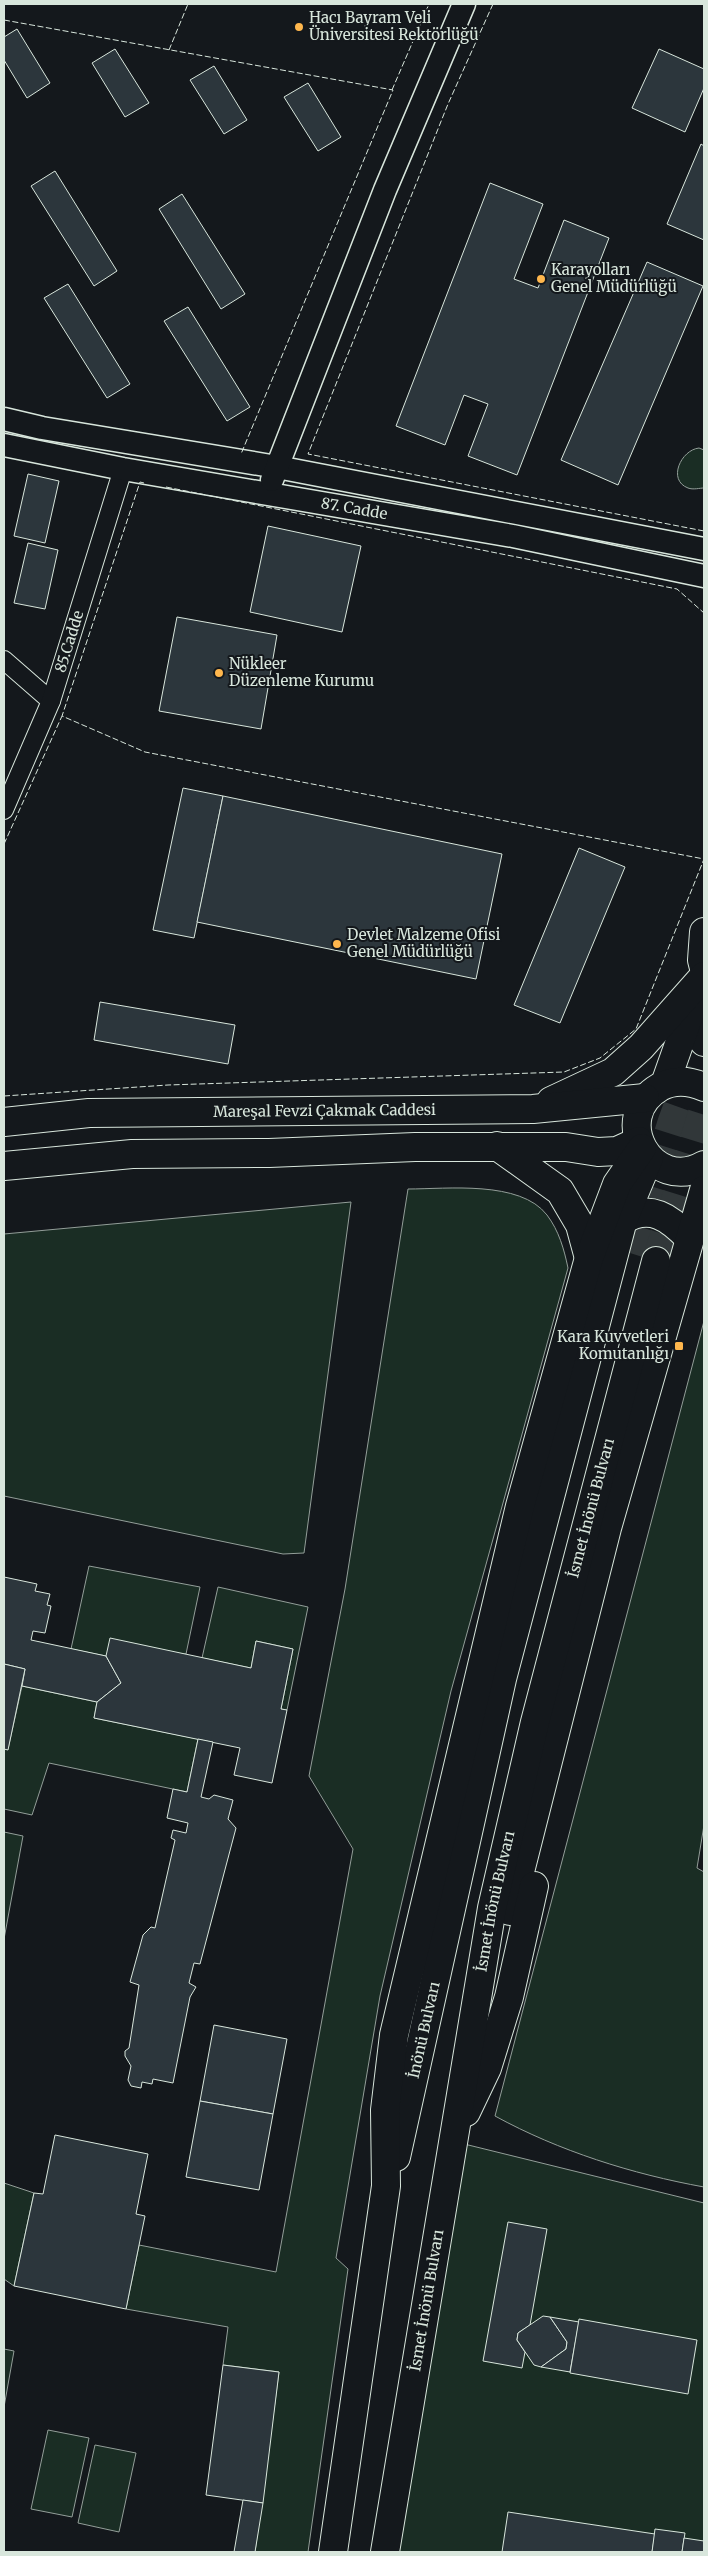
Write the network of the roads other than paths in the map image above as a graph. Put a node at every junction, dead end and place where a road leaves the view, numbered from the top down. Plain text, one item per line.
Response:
1 (464, 4) edge
2 (4, 419) edge
3 (4, 445) edge
4 (277, 467) junction
5 (123, 469) junction
6 (267, 493) junction
7 (704, 549) edge
8 (640, 564) junction
9 (704, 576) edge
10 (704, 593) edge
11 (4, 660) edge
12 (51, 701) junction
13 (4, 810) edge
14 (704, 932) edge
15 (704, 968) edge
16 (704, 977) edge
17 (691, 1008) junction
18 (704, 1042) edge
19 (704, 1088) edge
20 (655, 1091) junction
21 (533, 1110) junction
22 (4, 1122) edge
23 (497, 1146) junction
24 (644, 1149) junction
25 (704, 1165) edge
26 (4, 1166) edge
27 (704, 1190) edge
28 (623, 1220) junction
29 (697, 1247) edge
30 (630, 1253) tunnel mouth
31 (589, 1258) junction
32 (656, 1261) tunnel mouth
33 (460, 1874) junction
34 (452, 2140) junction
35 (386, 2186) junction
36 (332, 2552) edge
37 (385, 2552) edge

1 - 4 street
2 - 4 street, 87. Cadde
3 - 5 street, 87. Cadde
4 - 6 street
4 - 7 street, 87. Cadde
5 - 6 street, 87. Cadde
5 - 12 street, 85.Cadde
6 - 8 street, 87. Cadde
8 - 9 street, 87. Cadde
8 - 10 street
11 - 12 street
12 - 13 street, 85.Cadde
14 - 15 main road
16 - 17 main road
16 - 21 main road
17 - 18 main road
17 - 20 main road
19 - 20 main road
20 - 21 main road, Mareşal Fevzi Çakmak Caddesi
20 - 24 main road
21 - 22 main road, Mareşal Fevzi Çakmak Caddesi
23 - 24 main road
23 - 26 main road
23 - 31 main road
24 - 25 main road
24 - 28 main road
24 - 31 main road
27 - 29 main road
28 - 29 main road
28 - 33 main road
29 - 34 main road
30 - 33 main road, İsmet İnönü Bulvarı
31 - 35 main road
32 - 34 main road, İsmet İnönü Bulvarı
33 - 35 main road, İnönü Bulvarı
34 - 37 main road, İsmet İnönü Bulvarı
35 - 36 main road

